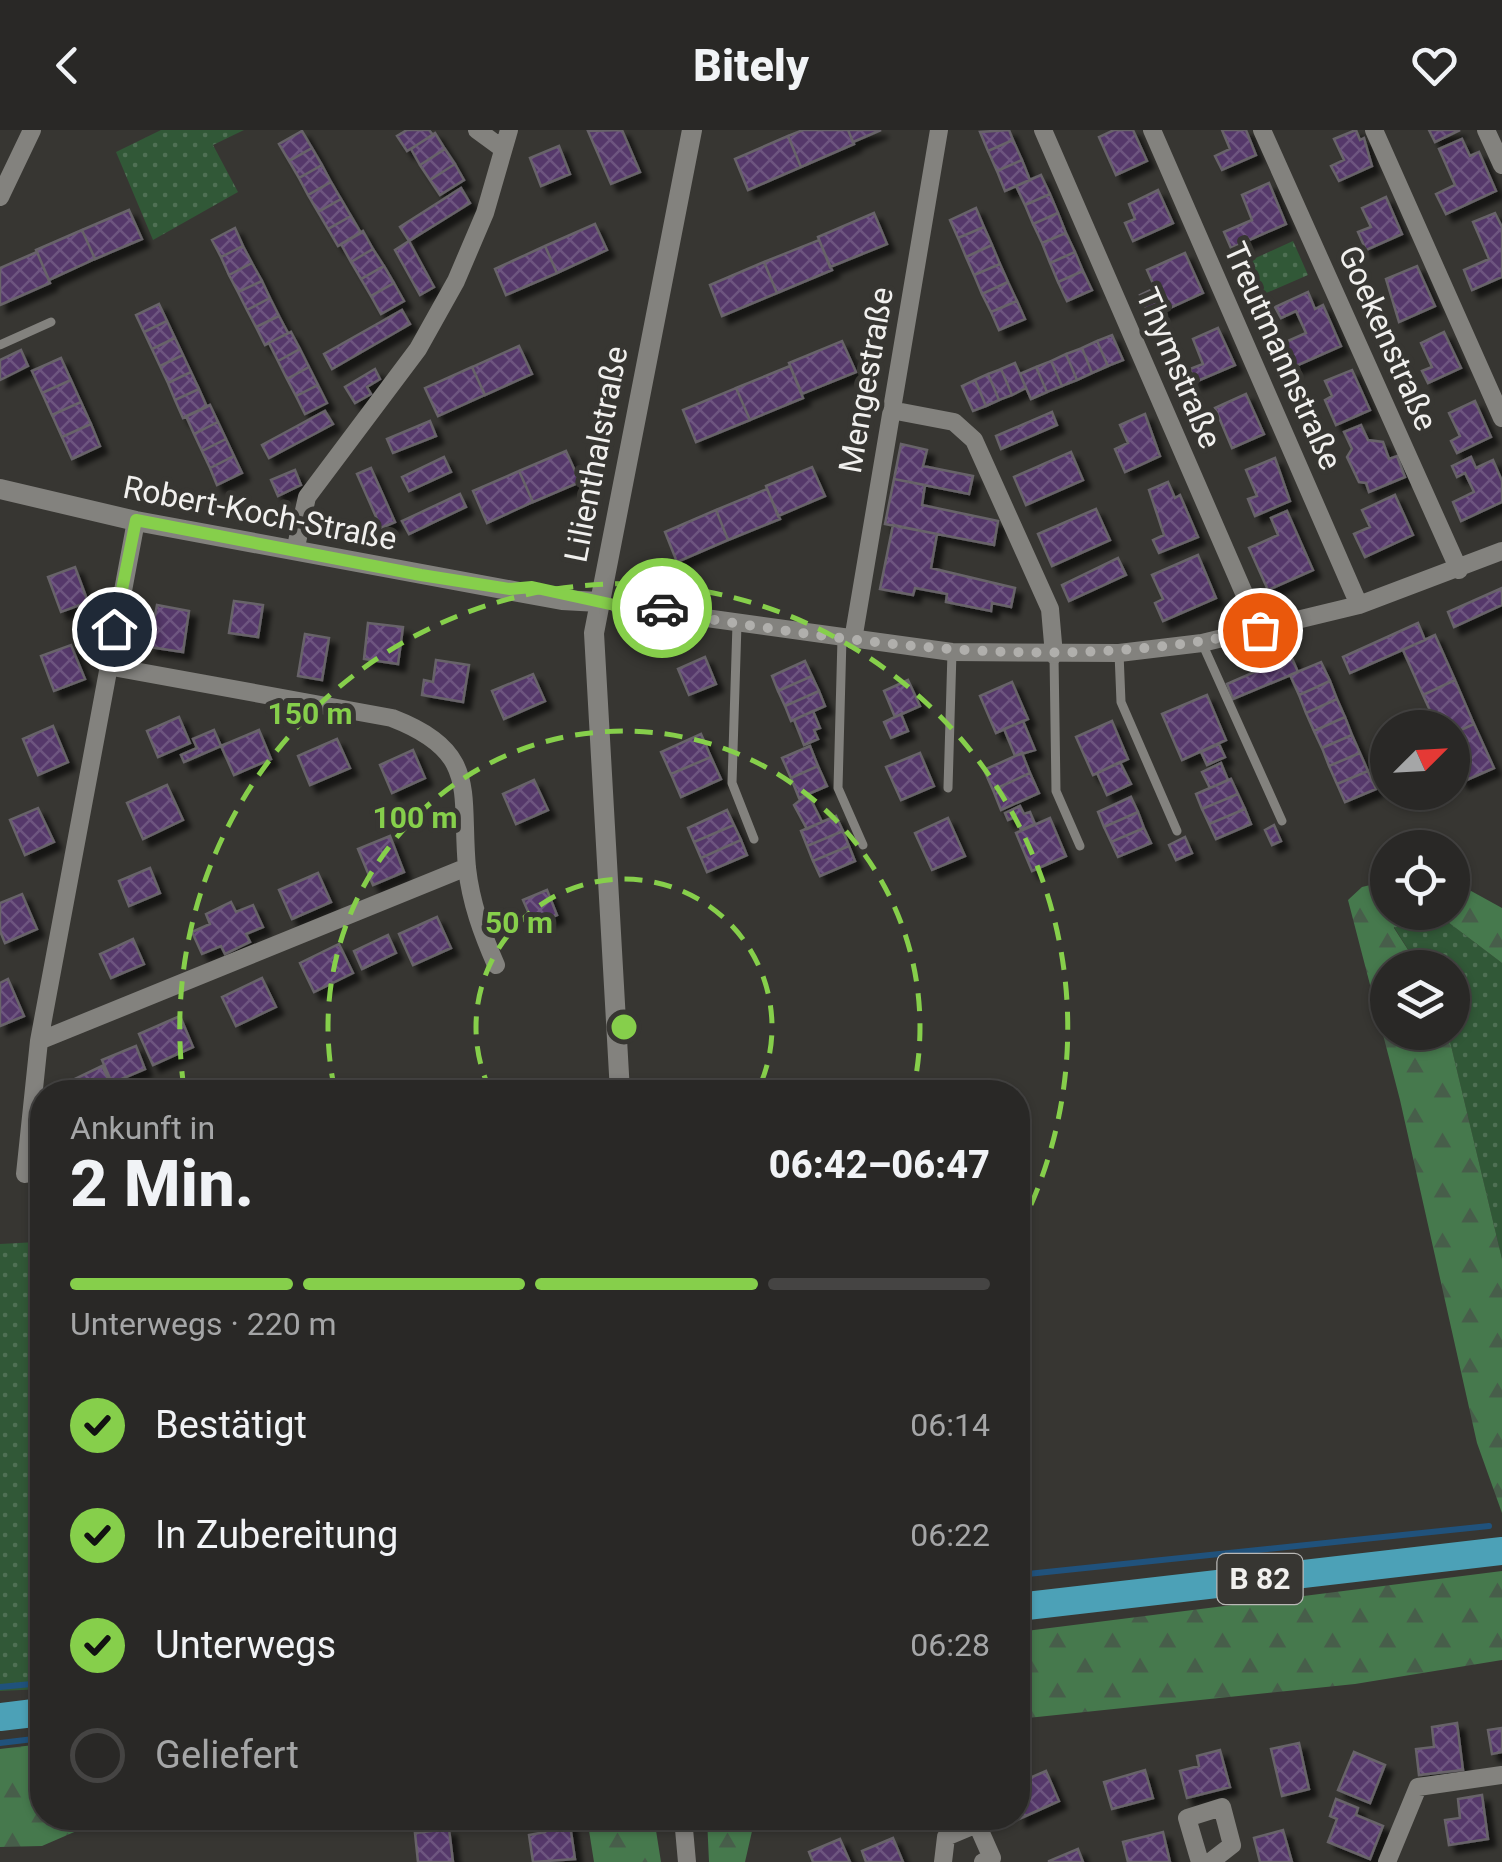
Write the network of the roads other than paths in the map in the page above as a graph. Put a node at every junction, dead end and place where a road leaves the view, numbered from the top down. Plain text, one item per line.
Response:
1 (32, 130) edge
2 (477, 130) edge
3 (509, 130) edge
4 (692, 130) edge
5 (938, 130) edge
6 (1043, 130) edge
7 (1152, 130) edge
8 (1262, 130) edge
9 (1374, 130) edge
10 (1486, 130) edge
11 (504, 149) junction
12 (1502, 165) edge
13 (3, 187) edge
14 (51, 322) dead end
15 (0, 345) edge
16 (891, 410) junction
17 (1502, 418) edge
18 (0, 489) edge
19 (136, 520) junction
20 (1502, 551) edge
21 (295, 552) junction
22 (1458, 570) junction
23 (600, 602) junction
24 (1359, 605) junction
25 (737, 624) junction
26 (1260, 630) junction
27 (848, 639) junction
28 (1202, 643) junction
29 (952, 652) junction
30 (1119, 653) junction
31 (1054, 655) junction
32 (107, 666) junction
33 (948, 788) dead end
34 (1282, 821) dead end
35 (1176, 831) dead end
36 (754, 840) dead end
37 (863, 845) dead end
38 (1080, 846) dead end
39 (467, 868) junction
40 (496, 965) dead end
41 (39, 1041) junction
42 (35, 1080) edge
43 (619, 1080) edge
44 (30, 1126) edge
45 (25, 1174) dead end
46 (1502, 1551) edge
47 (1030, 1606) edge
48 (30, 1713) edge
49 (0, 1717) edge
50 (1499, 1780) edge
51 (683, 1830) edge
52 (963, 1830) edge
53 (980, 1830) edge
54 (687, 1862) edge
55 (943, 1862) edge
56 (983, 1862) edge
57 (1200, 1862) edge
58 (1210, 1862) edge
59 (1388, 1862) edge

1 - 13 street
2 - 11 street
3 - 11 street
4 - 23 street, Lilienthalstraße
5 - 16 street, Mengestraße
6 - 26 street, Thymstraße
7 - 24 street, Treutmannstraße
8 - 22 street, Goekenstraße
9 - 17 street
10 - 12 street
11 - 21 street
14 - 15 lane
16 - 27 street, Mengestraße
16 - 31 street
18 - 19 street, Robert-Koch-Straße
19 - 21 street, Robert-Koch-Straße
19 - 32 street
20 - 22 street
21 - 23 street, Robert-Koch-Straße
22 - 24 street
23 - 25 street
23 - 43 street, Lilienthalstraße
24 - 26 street
25 - 27 street
25 - 36 lane
26 - 28 street
27 - 29 street
27 - 37 lane
28 - 30 street
28 - 34 lane
29 - 31 street
29 - 33 lane
30 - 31 street
30 - 35 lane
31 - 38 lane
32 - 39 street
32 - 41 street
39 - 40 street
39 - 41 street
41 - 42 street
44 - 45 street
46 - 47 main road, B 82
48 - 49 main road
50 - 59 street
51 - 54 street
52 - 55 street
53 - 56 street
57 - 58 street

